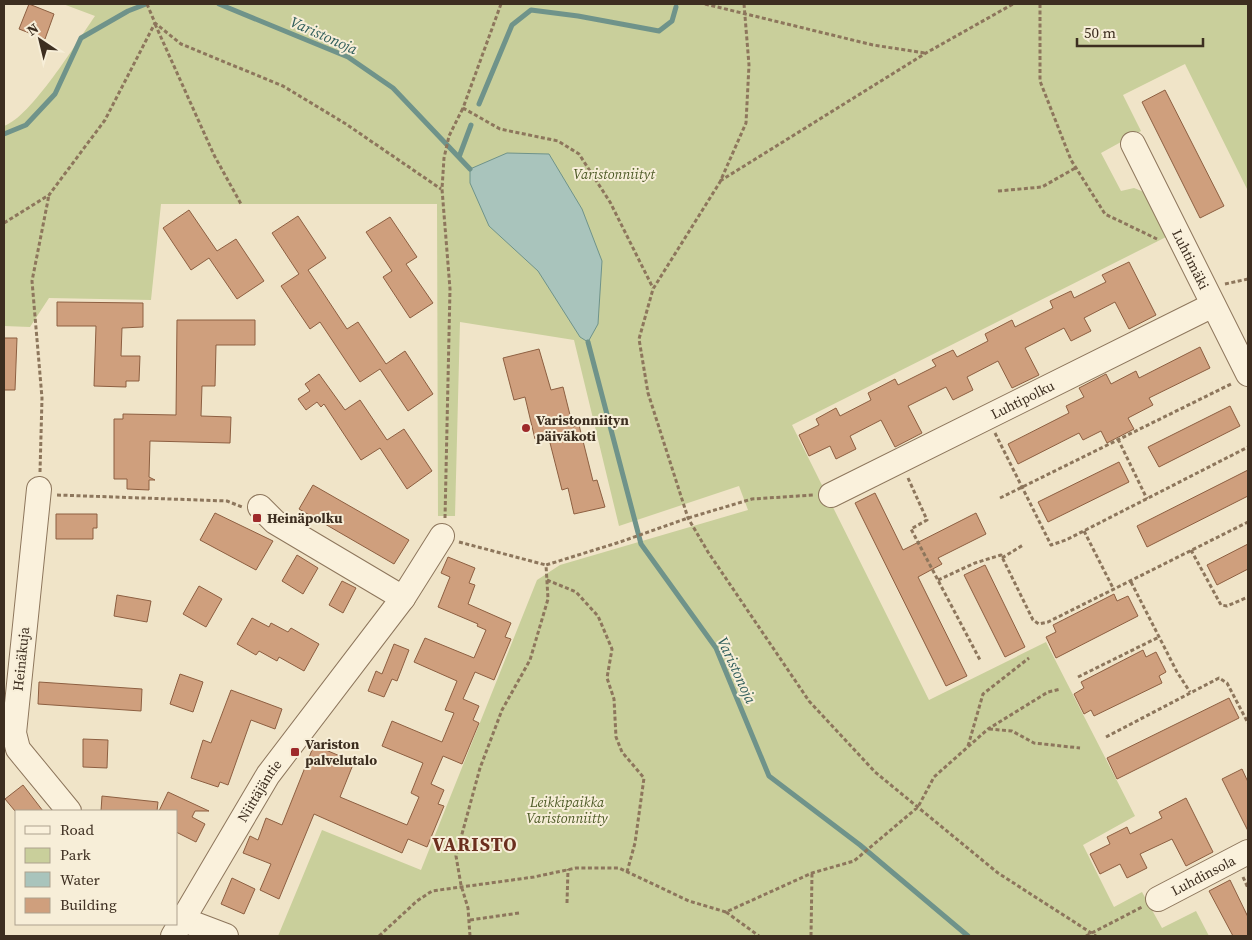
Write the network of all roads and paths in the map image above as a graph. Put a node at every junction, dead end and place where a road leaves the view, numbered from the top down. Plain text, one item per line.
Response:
1 (147, 4) edge
2 (501, 4) edge
3 (705, 4) edge
4 (744, 4) edge
5 (1012, 4) edge
6 (1040, 4) edge
7 (744, 15) junction
8 (155, 23) junction
9 (926, 53) junction
10 (463, 108) junction
11 (1133, 144) dead end
12 (1078, 167) junction
13 (720, 182) junction
14 (442, 189) junction
15 (998, 191) dead end
16 (49, 195) junction
17 (241, 204) dead end
18 (4, 222) edge
19 (1160, 243) dead end
20 (653, 289) junction
21 (1213, 305) junction
22 (1240, 379) edge
23 (988, 417) junction
24 (1118, 439) junction
25 (1248, 447) edge
26 (901, 461) junction
27 (1021, 488) junction
28 (39, 489) junction
29 (831, 495) joint
30 (1000, 498) dead end
31 (1147, 499) junction
32 (260, 507) joint
33 (688, 518) junction
34 (1248, 522) edge
35 (1084, 531) junction
36 (442, 536) junction
37 (1023, 546) dead end
38 (1191, 550) junction
39 (1002, 558) junction
40 (546, 565) junction
41 (547, 580) junction
42 (938, 580) junction
43 (1131, 582) junction
44 (1114, 590) junction
45 (1248, 597) edge
46 (403, 598) junction
47 (1159, 636) junction
48 (1028, 658) dead end
49 (980, 660) dead end
50 (1078, 677) dead end
51 (1061, 689) dead end
52 (1190, 692) junction
53 (1248, 723) edge
54 (988, 729) junction
55 (1106, 737) dead end
56 (968, 747) junction
57 (1080, 748) dead end
58 (918, 807) junction
59 (68, 810) edge
60 (1248, 852) edge
61 (568, 869) junction
62 (627, 872) junction
63 (812, 874) junction
64 (461, 885) junction
65 (1158, 898) joint
66 (567, 903) dead end
67 (726, 912) junction
68 (519, 913) dead end
69 (470, 920) junction
70 (178, 923) edge
71 (177, 925) edge
72 (1092, 932) junction
73 (226, 936) edge
74 (379, 936) edge
75 (471, 936) edge
76 (759, 936) edge
77 (811, 936) edge
78 (1086, 936) edge
79 (1096, 936) edge

1 - 8 path
2 - 10 path
3 - 7 path
4 - 7 path
5 - 9 path
6 - 12 path
7 - 9 path
7 - 13 path
8 - 14 path
8 - 16 path
8 - 17 path
9 - 13 path
10 - 14 path
10 - 20 path
11 - 21 street, Luhtimäki
12 - 15 path
12 - 19 path
13 - 20 path
14 - 36 path
16 - 18 path
16 - 28 path
20 - 33 path
21 - 22 street, Luhtimäki
21 - 23 street, Luhtipolku
22 - 24 path
23 - 26 street, Luhtipolku
23 - 27 path
24 - 27 path
24 - 31 path
25 - 31 path
26 - 29 street, Luhtipolku
26 - 42 path
27 - 30 path
27 - 35 path
28 - 32 path
28 - 59 street, Heinäkuja
29 - 33 path
31 - 35 path
32 - 46 street
33 - 40 path
33 - 58 path
34 - 38 path
35 - 44 path
36 - 40 path
36 - 46 street, Niittäjäntie
37 - 39 path
38 - 43 path
38 - 45 path
39 - 42 path
39 - 44 path
40 - 41 path
41 - 62 path
41 - 64 path
42 - 49 path
43 - 44 path
43 - 47 path
46 - 70 street, Niittäjäntie
47 - 50 path
47 - 52 path
48 - 56 path
51 - 54 path
52 - 53 path
52 - 55 path
54 - 56 path
54 - 57 path
56 - 58 path
58 - 63 path
58 - 72 path
60 - 65 street, Luhdinsola
61 - 62 path
61 - 64 path
61 - 66 path
62 - 67 path
63 - 67 path
63 - 77 path
64 - 69 path
64 - 74 path
65 - 72 path
67 - 76 path
68 - 69 path
69 - 75 path
71 - 73 street
72 - 78 path
72 - 79 path

